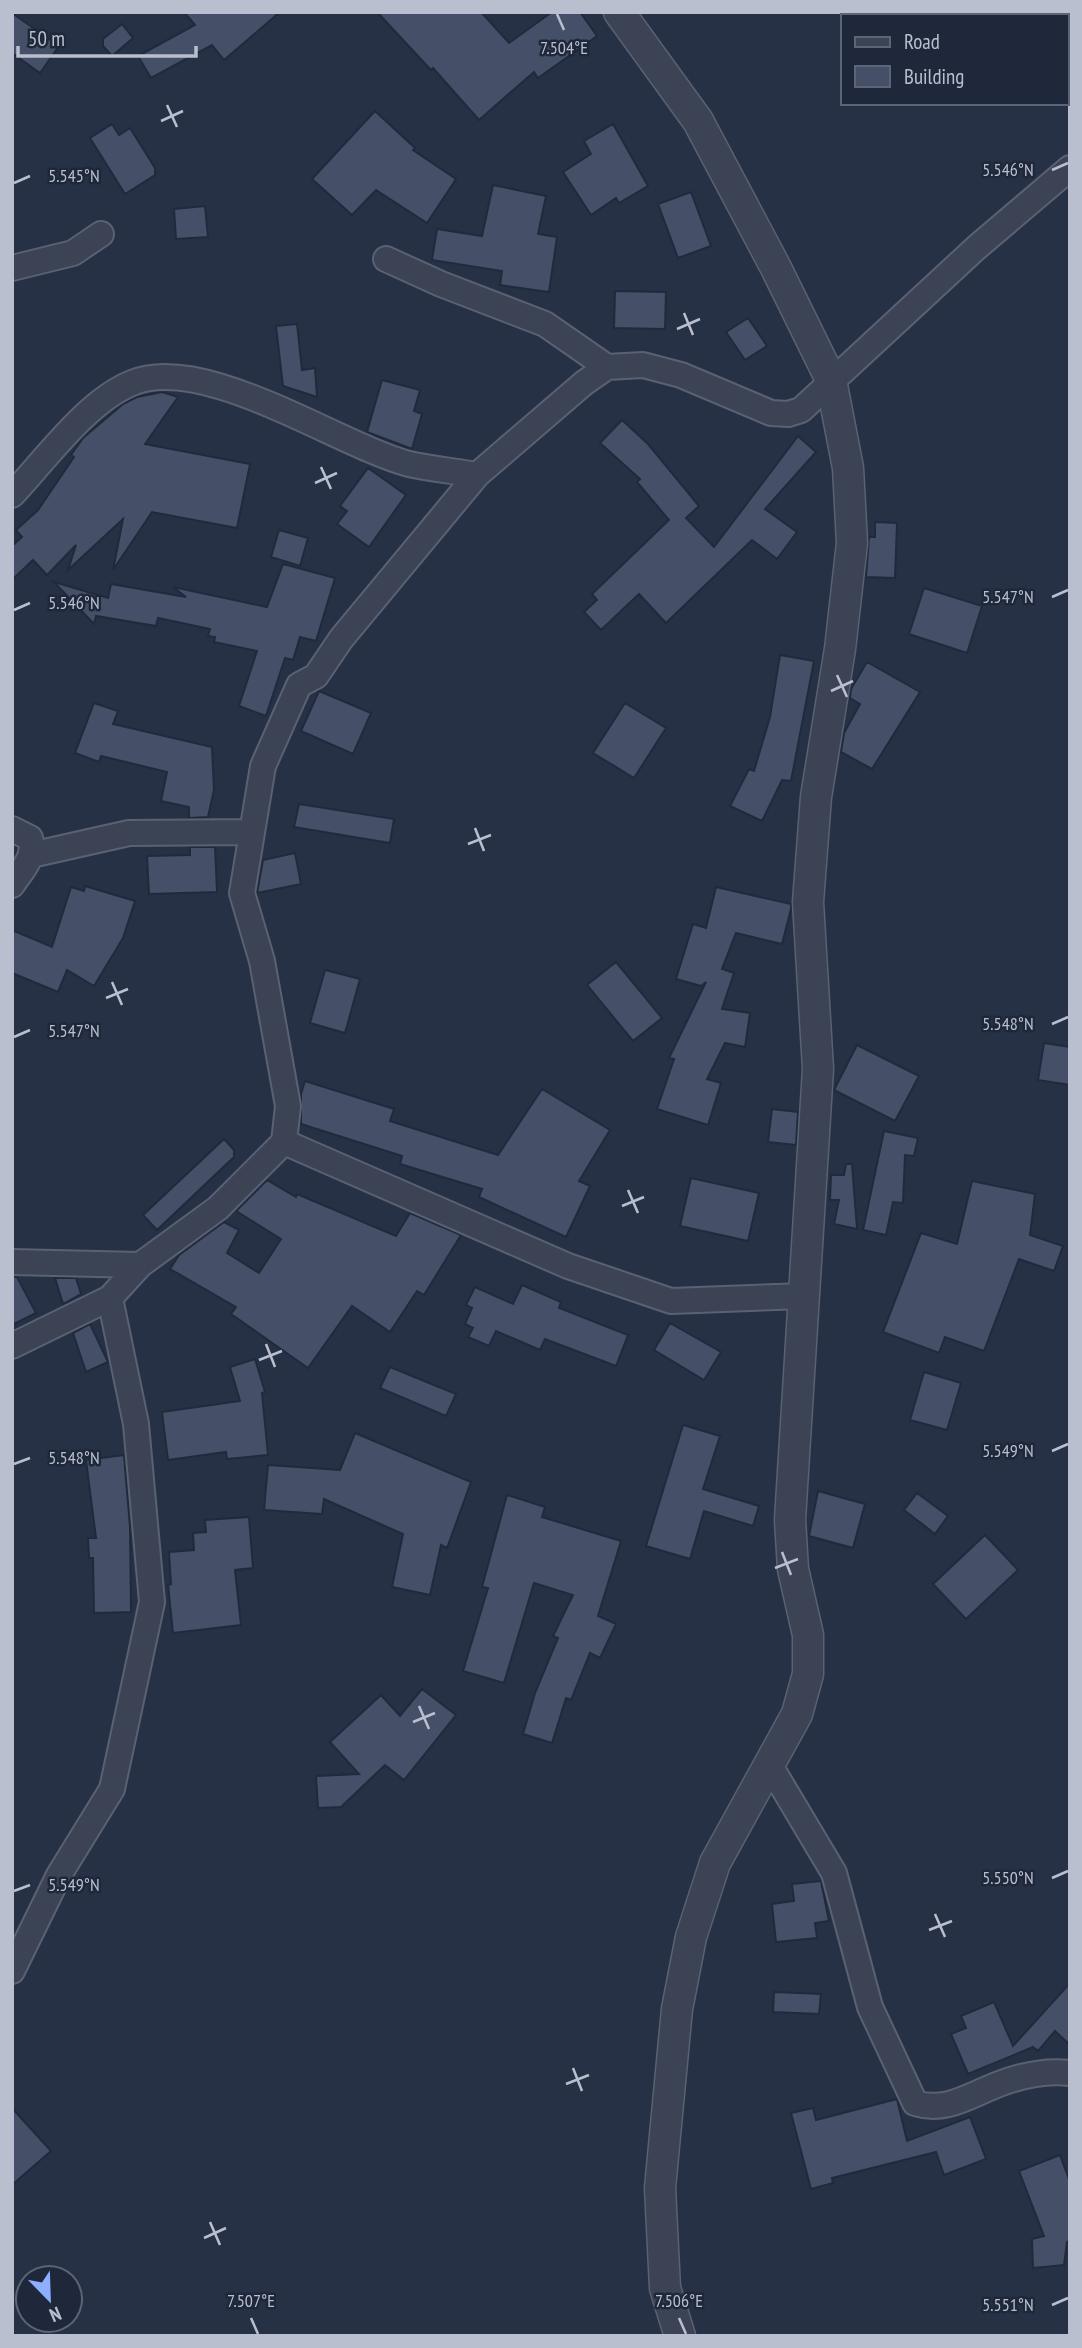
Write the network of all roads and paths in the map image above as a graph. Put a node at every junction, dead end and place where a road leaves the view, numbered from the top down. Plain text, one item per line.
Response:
1 (619, 12) edge
2 (1070, 168) edge
3 (101, 234) dead end
4 (386, 259) dead end
5 (12, 268) edge
6 (607, 367) junction
7 (831, 380) junction
8 (477, 475) junction
9 (12, 495) edge
10 (12, 829) edge
11 (250, 832) junction
12 (31, 855) junction
13 (12, 885) edge
14 (284, 1142) junction
15 (12, 1262) edge
16 (140, 1265) junction
17 (805, 1296) junction
18 (110, 1298) junction
19 (12, 1346) edge
20 (769, 1764) junction
21 (12, 1971) edge
22 (1070, 2073) edge
23 (680, 2336) edge

1 - 7 street
2 - 7 street
3 - 5 street
4 - 6 street
6 - 7 street
6 - 8 street
7 - 17 street
8 - 9 street
8 - 11 street
10 - 12 street
11 - 12 street
11 - 14 street
12 - 13 street
14 - 16 street
14 - 17 street
15 - 16 street
16 - 18 street
17 - 20 street
18 - 19 street
18 - 21 street
20 - 22 street
20 - 23 street

